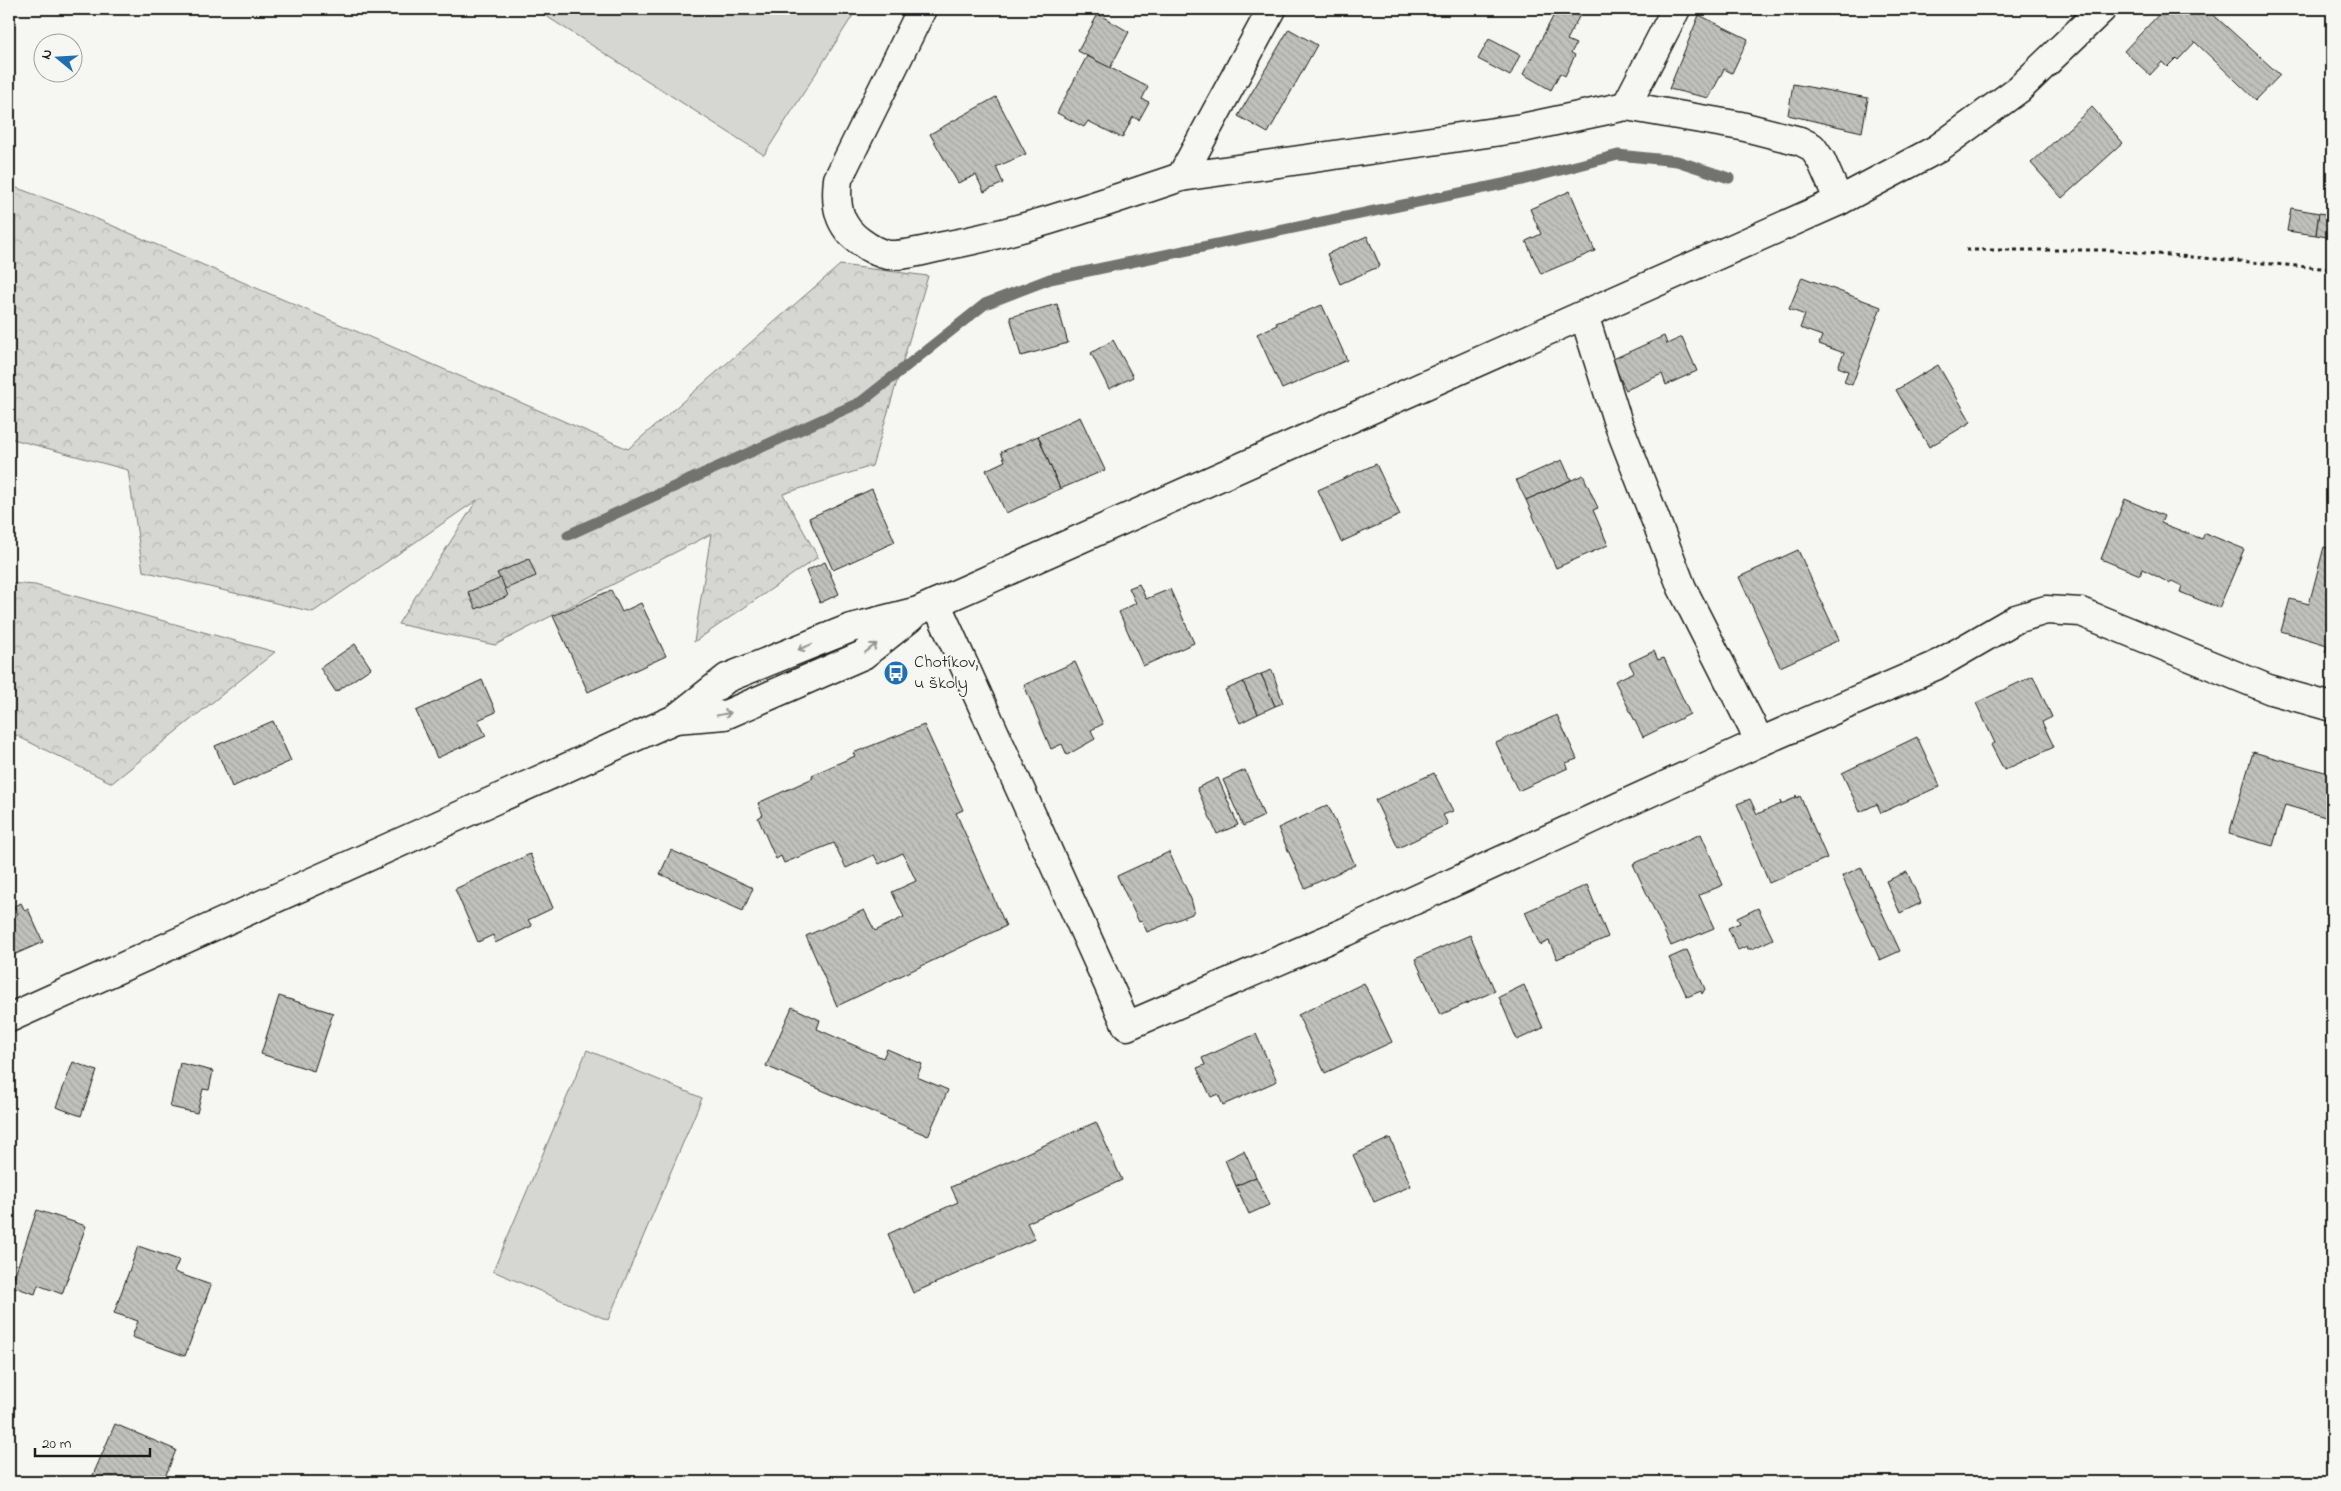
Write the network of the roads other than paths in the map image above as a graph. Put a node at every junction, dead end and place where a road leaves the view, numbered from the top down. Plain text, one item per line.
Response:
1 (922, 9) edge
2 (1272, 9) edge
3 (1676, 9) edge
4 (2102, 9) edge
5 (1626, 106) junction
6 (1181, 177) junction
7 (1839, 201) junction
8 (1584, 315) junction
9 (927, 607) junction
10 (2332, 707) edge
11 (1760, 742) junction
12 (9, 1018) edge

1 - 6 street
2 - 6 street
3 - 5 street
4 - 7 street
5 - 6 street
5 - 7 street
7 - 8 street
8 - 9 street
8 - 11 street
9 - 11 street
9 - 12 street
10 - 11 street

